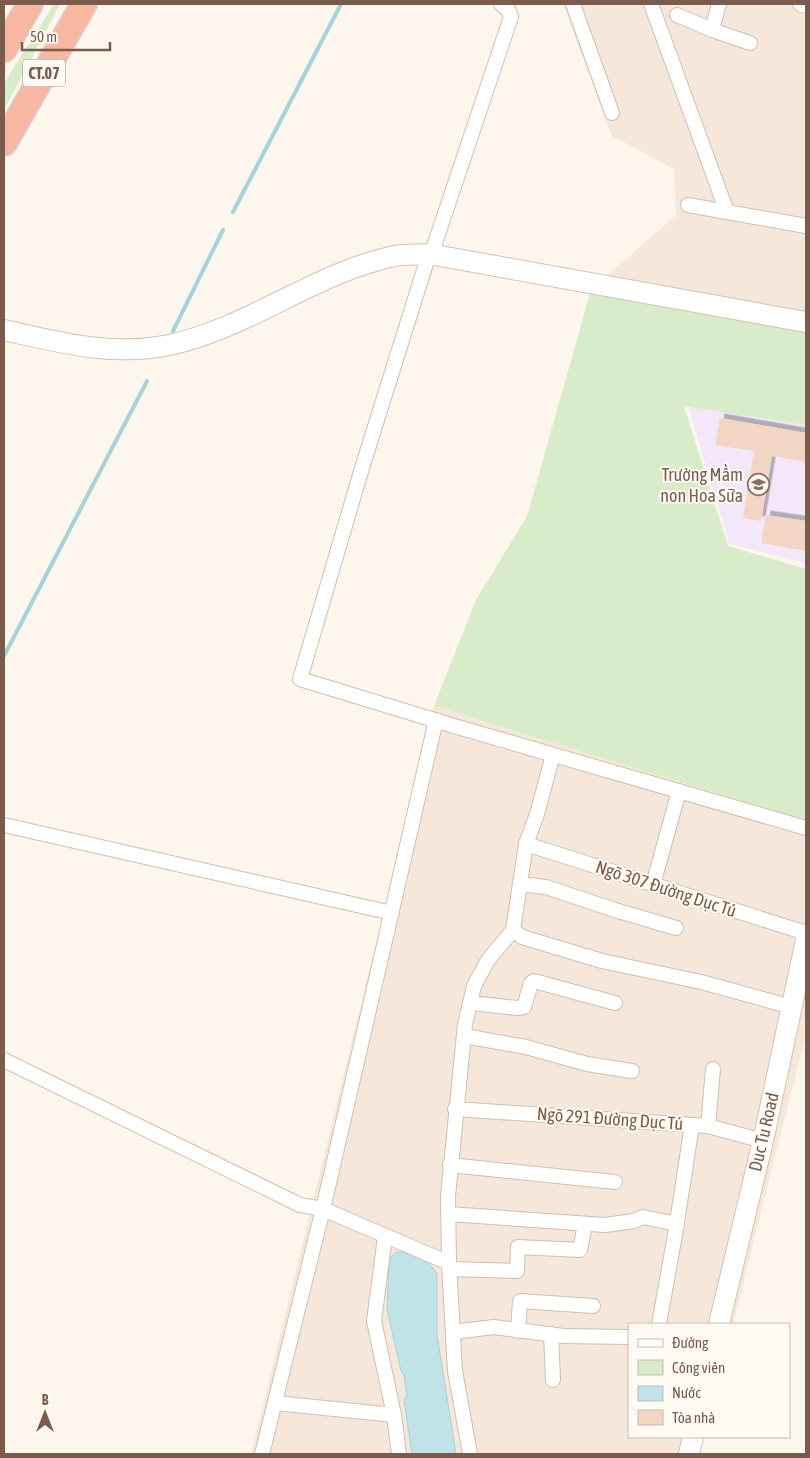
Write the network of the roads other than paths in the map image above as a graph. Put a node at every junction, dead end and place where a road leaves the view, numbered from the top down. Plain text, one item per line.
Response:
1 (30, 4) edge
2 (84, 4) edge
3 (501, 4) edge
4 (573, 4) edge
5 (651, 4) edge
6 (720, 4) edge
7 (800, 4) edge
8 (806, 6) edge
9 (677, 15) dead end
10 (712, 30) junction
11 (750, 43) dead end
12 (4, 50) edge
13 (612, 113) dead end
14 (4, 142) edge
15 (688, 205) dead end
16 (727, 212) junction
17 (806, 226) edge
18 (430, 255) junction
19 (806, 322) edge
20 (4, 330) edge
21 (436, 720) junction
22 (553, 755) junction
23 (679, 791) junction
24 (4, 825) edge
25 (806, 828) edge
26 (526, 844) junction
27 (520, 884) junction
28 (653, 885) junction
29 (392, 913) junction
30 (676, 928) dead end
31 (513, 930) junction
32 (806, 933) edge
33 (806, 940) edge
34 (470, 1002) junction
35 (615, 1004) dead end
36 (792, 1007) junction
37 (464, 1036) junction
38 (4, 1060) edge
39 (713, 1069) dead end
40 (632, 1071) dead end
41 (455, 1109) junction
42 (692, 1125) junction
43 (708, 1126) junction
44 (763, 1141) junction
45 (450, 1165) junction
46 (615, 1182) dead end
47 (323, 1209) junction
48 (448, 1214) junction
49 (585, 1224) junction
50 (677, 1224) junction
51 (385, 1237) junction
52 (449, 1266) junction
53 (592, 1306) dead end
54 (659, 1323) edge
55 (720, 1323) edge
56 (518, 1331) junction
57 (453, 1332) junction
58 (551, 1334) junction
59 (628, 1337) edge
60 (553, 1380) dead end
61 (275, 1403) junction
62 (394, 1415) junction
63 (693, 1438) edge
64 (262, 1454) edge
65 (399, 1454) edge
66 (470, 1454) edge
67 (688, 1454) edge

1 - 12 highway, CT.07
2 - 14 highway, CT.07
3 - 18 street
4 - 13 street
5 - 16 street
6 - 10 street
7 - 8 street
9 - 10 street
10 - 11 street
15 - 16 street
16 - 17 street
18 - 19 street
18 - 20 street
18 - 21 street
21 - 22 street
21 - 29 street
22 - 23 street
22 - 26 street
23 - 25 street
23 - 28 street
24 - 29 street
26 - 27 street
26 - 28 street, Ngõ 307 Đường Dục Tú
27 - 30 street
27 - 31 street
28 - 32 street, Ngõ 307 Đường Dục Tú
29 - 47 street
31 - 34 street
31 - 36 street
33 - 36 street, Duc Tu Road
34 - 35 street
34 - 37 street
36 - 44 street, Duc Tu Road
37 - 40 street
37 - 41 street
38 - 47 street
39 - 43 street
41 - 42 street, Ngõ 291 Đường Dục Tú
41 - 45 street
42 - 43 street, Ngõ 291 Đường Dục Tú
42 - 50 street
43 - 44 street, Ngõ 291 Đường Dục Tú
44 - 55 street, Duc Tu Road
45 - 46 street
45 - 48 street
47 - 51 street
47 - 61 street
48 - 49 street
48 - 52 street
49 - 50 street
49 - 52 street
50 - 54 street
51 - 52 street
51 - 62 street
52 - 57 street
53 - 56 street
56 - 57 street
56 - 58 street
57 - 66 street
58 - 59 street
58 - 60 street
61 - 62 street
61 - 64 street
62 - 65 street
63 - 67 street

